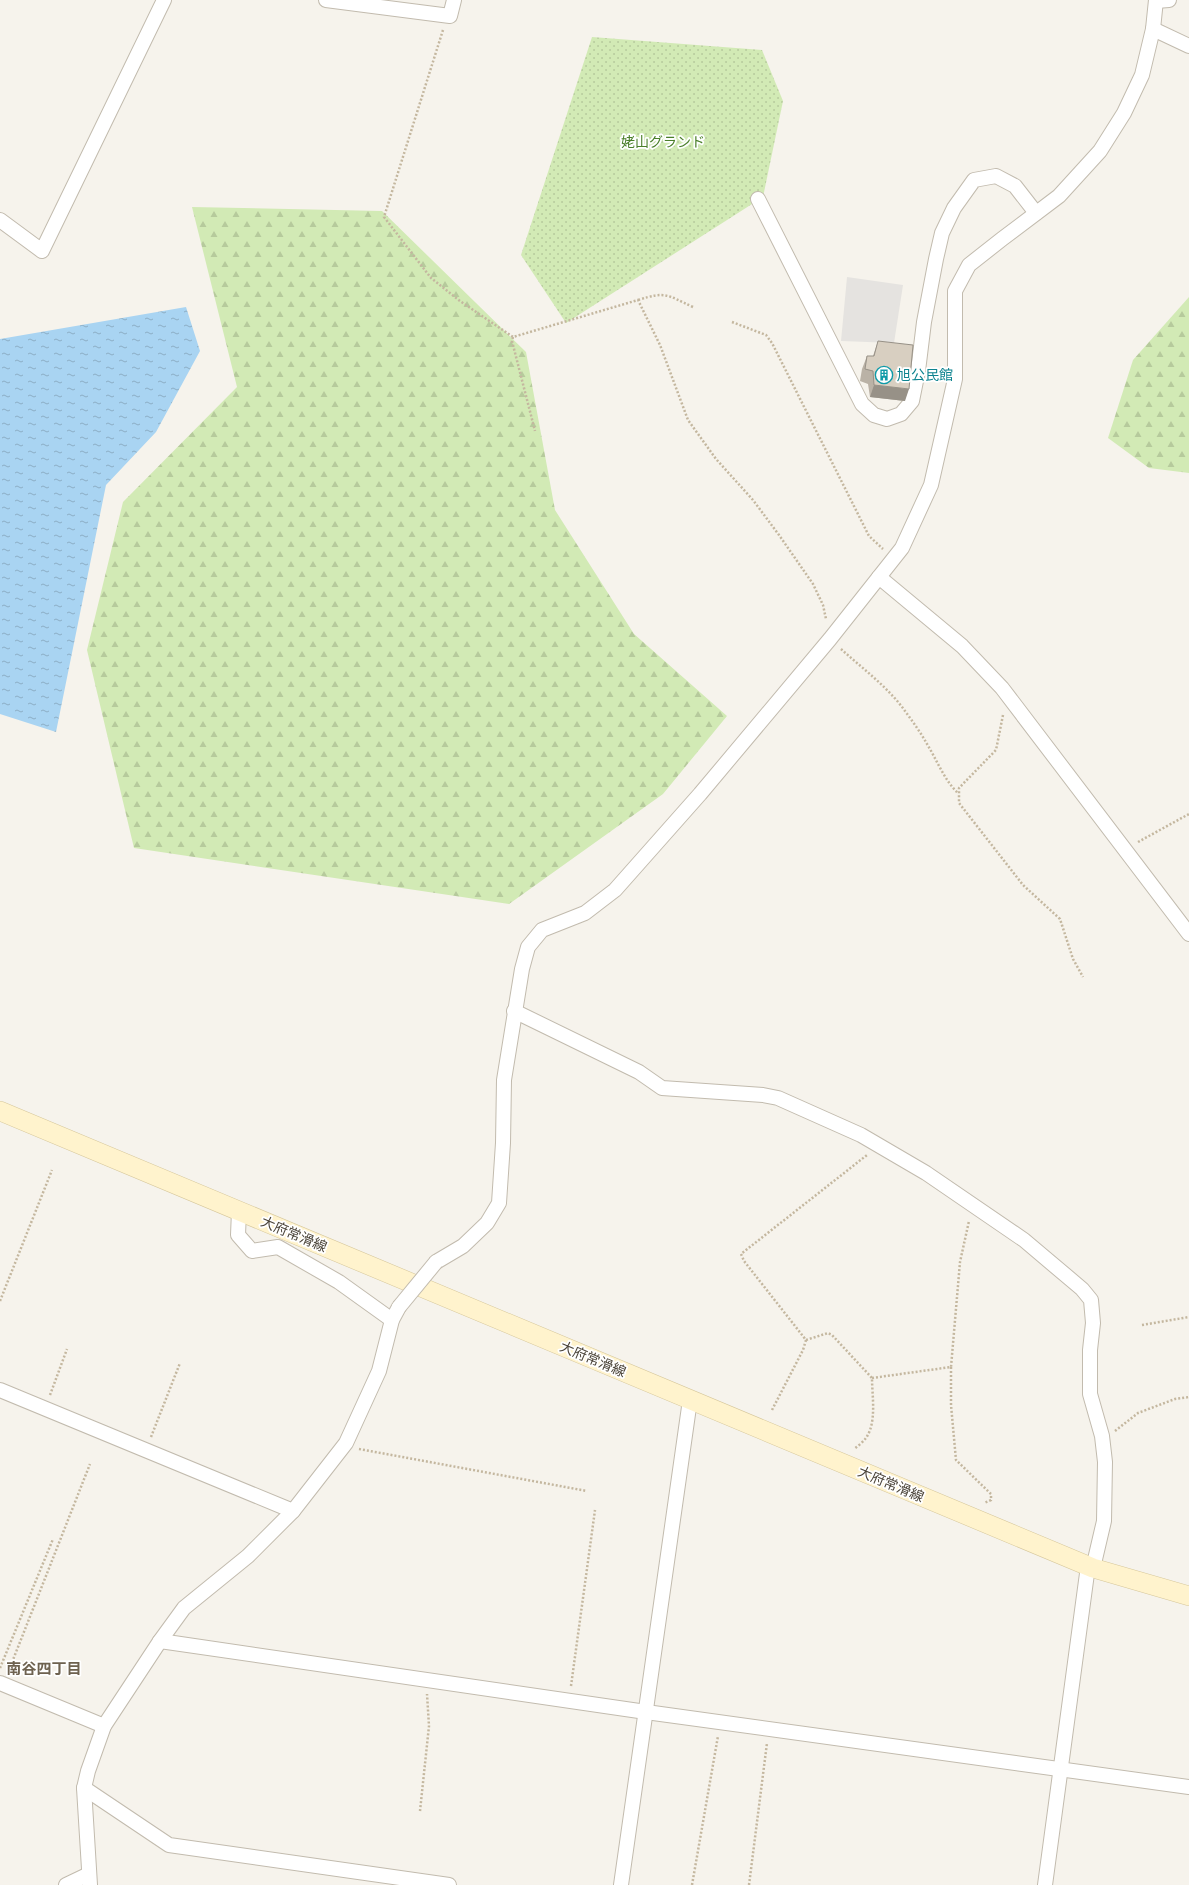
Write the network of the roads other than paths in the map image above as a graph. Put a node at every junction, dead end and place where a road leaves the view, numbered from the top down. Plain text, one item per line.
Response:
1 (164, 0) edge
2 (326, 0) edge
3 (454, 0) edge
4 (1160, 0) edge
5 (1154, 29) junction
6 (1189, 46) edge
7 (758, 199) dead end
8 (1036, 213) junction
9 (0, 220) edge
10 (879, 577) junction
11 (1189, 934) edge
12 (514, 1011) junction
13 (0, 1111) edge
14 (239, 1211) junction
15 (392, 1320) junction
16 (0, 1390) edge
17 (690, 1400) junction
18 (293, 1511) junction
19 (1090, 1567) junction
20 (1189, 1596) edge
21 (160, 1641) junction
22 (2, 1683) edge
23 (646, 1712) junction
24 (104, 1726) junction
25 (1062, 1769) junction
26 (1189, 1787) edge
27 (84, 1788) junction
28 (90, 1879) edge
29 (66, 1885) edge
30 (449, 1885) edge
31 (621, 1885) edge
32 (1045, 1885) edge

1 - 9 street
2 - 3 street
4 - 5 street
5 - 6 street
5 - 8 street
7 - 8 street
8 - 10 street
10 - 11 street
10 - 12 street
12 - 15 street, bridge
12 - 19 street
13 - 14 main road, 大府常滑線
14 - 15 street
14 - 17 main road, 大府常滑線
15 - 18 street
16 - 18 street
17 - 19 main road, 大府常滑線
17 - 23 street
18 - 21 street
19 - 20 main road, 大府常滑線
19 - 25 street
21 - 23 street
21 - 24 street
22 - 24 street
23 - 25 street
23 - 31 street
24 - 27 street
25 - 26 street
25 - 32 street
27 - 28 street
27 - 30 street
28 - 29 street

